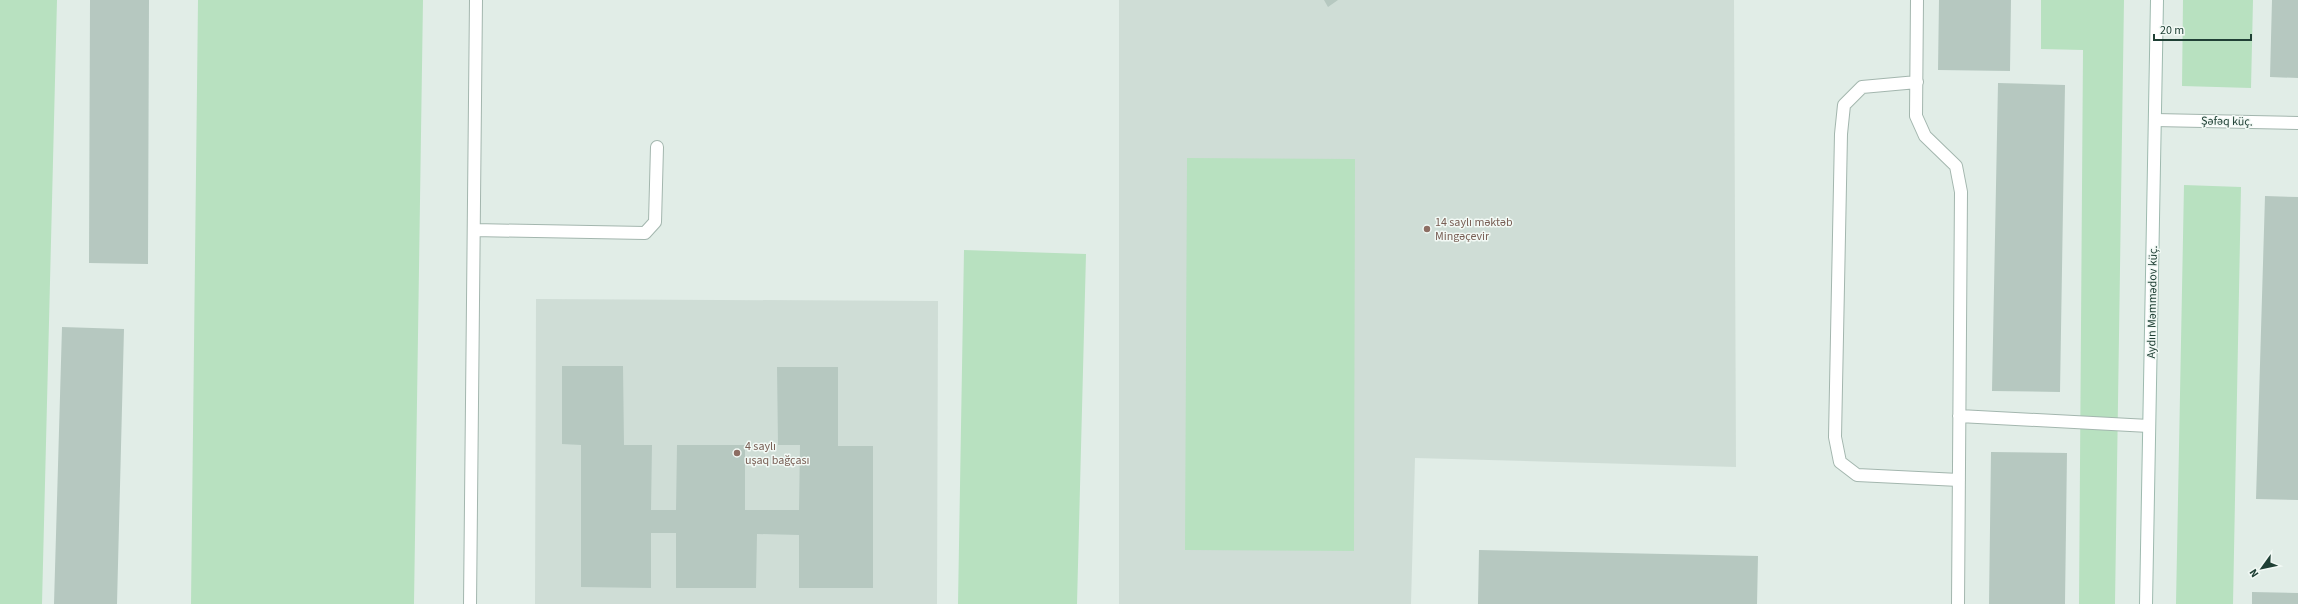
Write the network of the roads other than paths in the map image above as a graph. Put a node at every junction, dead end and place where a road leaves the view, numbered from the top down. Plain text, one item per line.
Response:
1 (476, 0) edge
2 (1918, 0) edge
3 (2157, 0) edge
4 (1917, 82) junction
5 (2155, 120) junction
6 (2298, 122) edge
7 (657, 146) dead end
8 (474, 230) junction
9 (1959, 416) junction
10 (2149, 426) junction
11 (1959, 480) junction
12 (470, 604) edge
13 (1958, 604) edge
14 (2146, 604) edge

1 - 8 street
2 - 4 street
3 - 5 street, Aydın Məmmədov küç.
4 - 9 street
4 - 11 street
5 - 6 street, Şəfəq küç.
5 - 10 street, Aydın Məmmədov küç.
7 - 8 street
8 - 12 street
9 - 10 street
9 - 11 street
10 - 14 street, Aydın Məmmədov küç.
11 - 13 street

